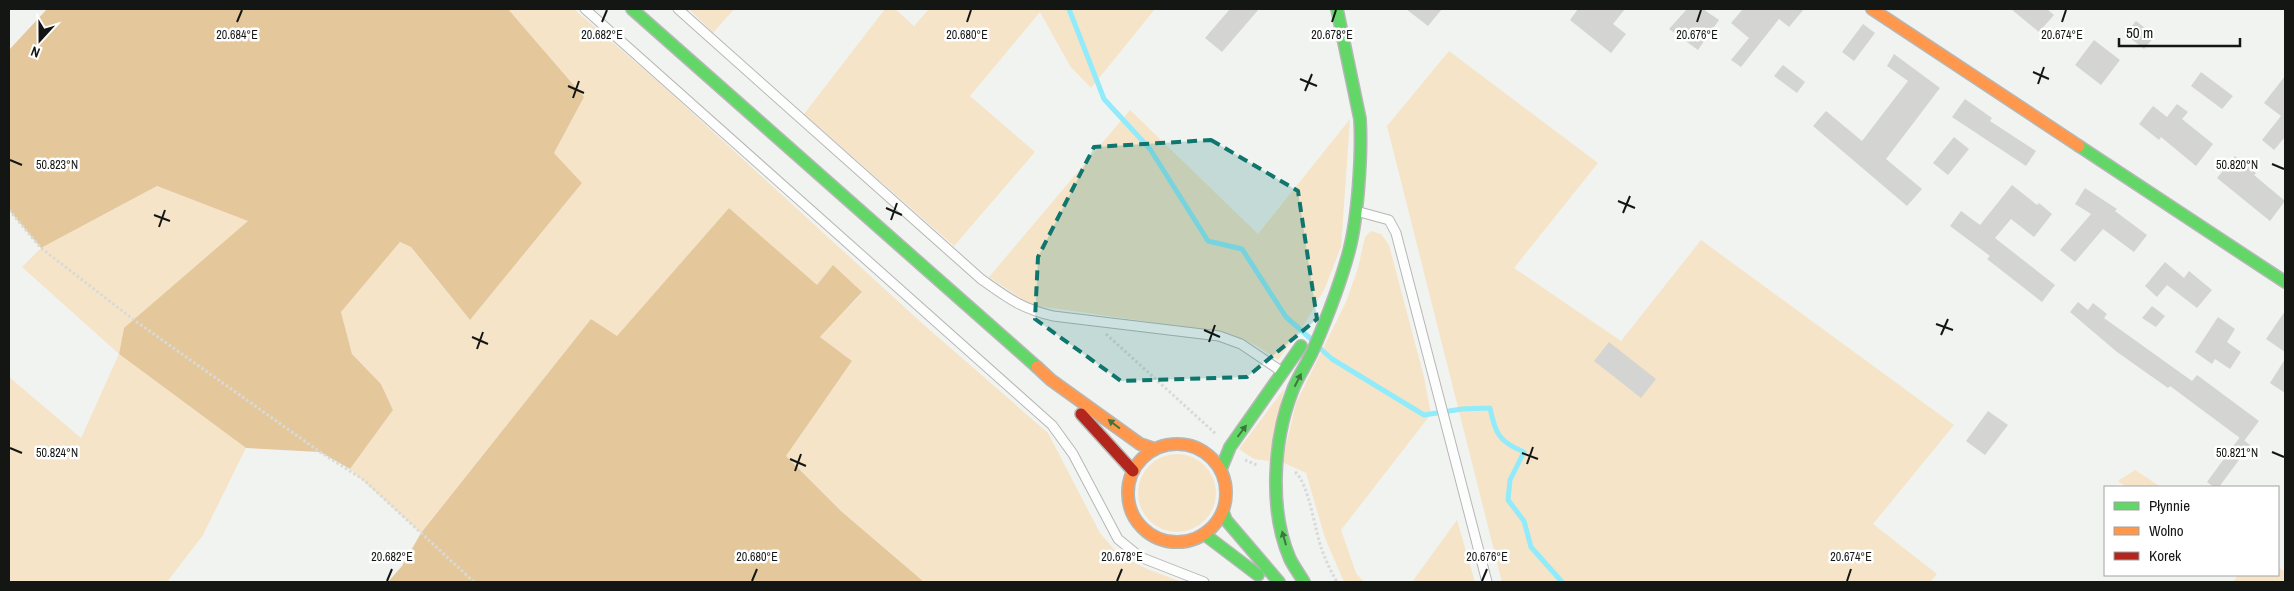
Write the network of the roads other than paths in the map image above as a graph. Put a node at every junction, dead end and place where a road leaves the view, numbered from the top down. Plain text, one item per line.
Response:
1 (585, 9) edge
2 (632, 9) edge
3 (678, 9) edge
4 (1337, 9) edge
5 (1872, 9) edge
6 (1355, 211) junction
7 (2285, 282) edge
8 (1314, 334) junction
9 (1282, 372) junction
10 (1051, 380) junction
11 (1266, 394) junction
12 (1236, 418) dead end
13 (1212, 436) road end
14 (1155, 449) junction
15 (1201, 450) junction
16 (1221, 469) junction
17 (1133, 471) junction
18 (1223, 512) junction
19 (1204, 534) junction
20 (1204, 582) edge
21 (1267, 582) edge
22 (1279, 582) edge
23 (1304, 582) edge
24 (1487, 582) edge

1 - 20 lane
2 - 10 street
3 - 9 lane
4 - 6 street
5 - 7 street
6 - 8 street
6 - 24 lane
8 - 9 street
23 -> 8 street
9 - 11 street
14 -> 10 street
10 - 17 street
11 - 12 street
16 -> 11 street
13 - 15 street
14 - 15 street
14 - 17 street
15 - 16 street
16 - 18 street
17 - 19 street
18 - 19 street
18 - 22 street
19 - 21 street

